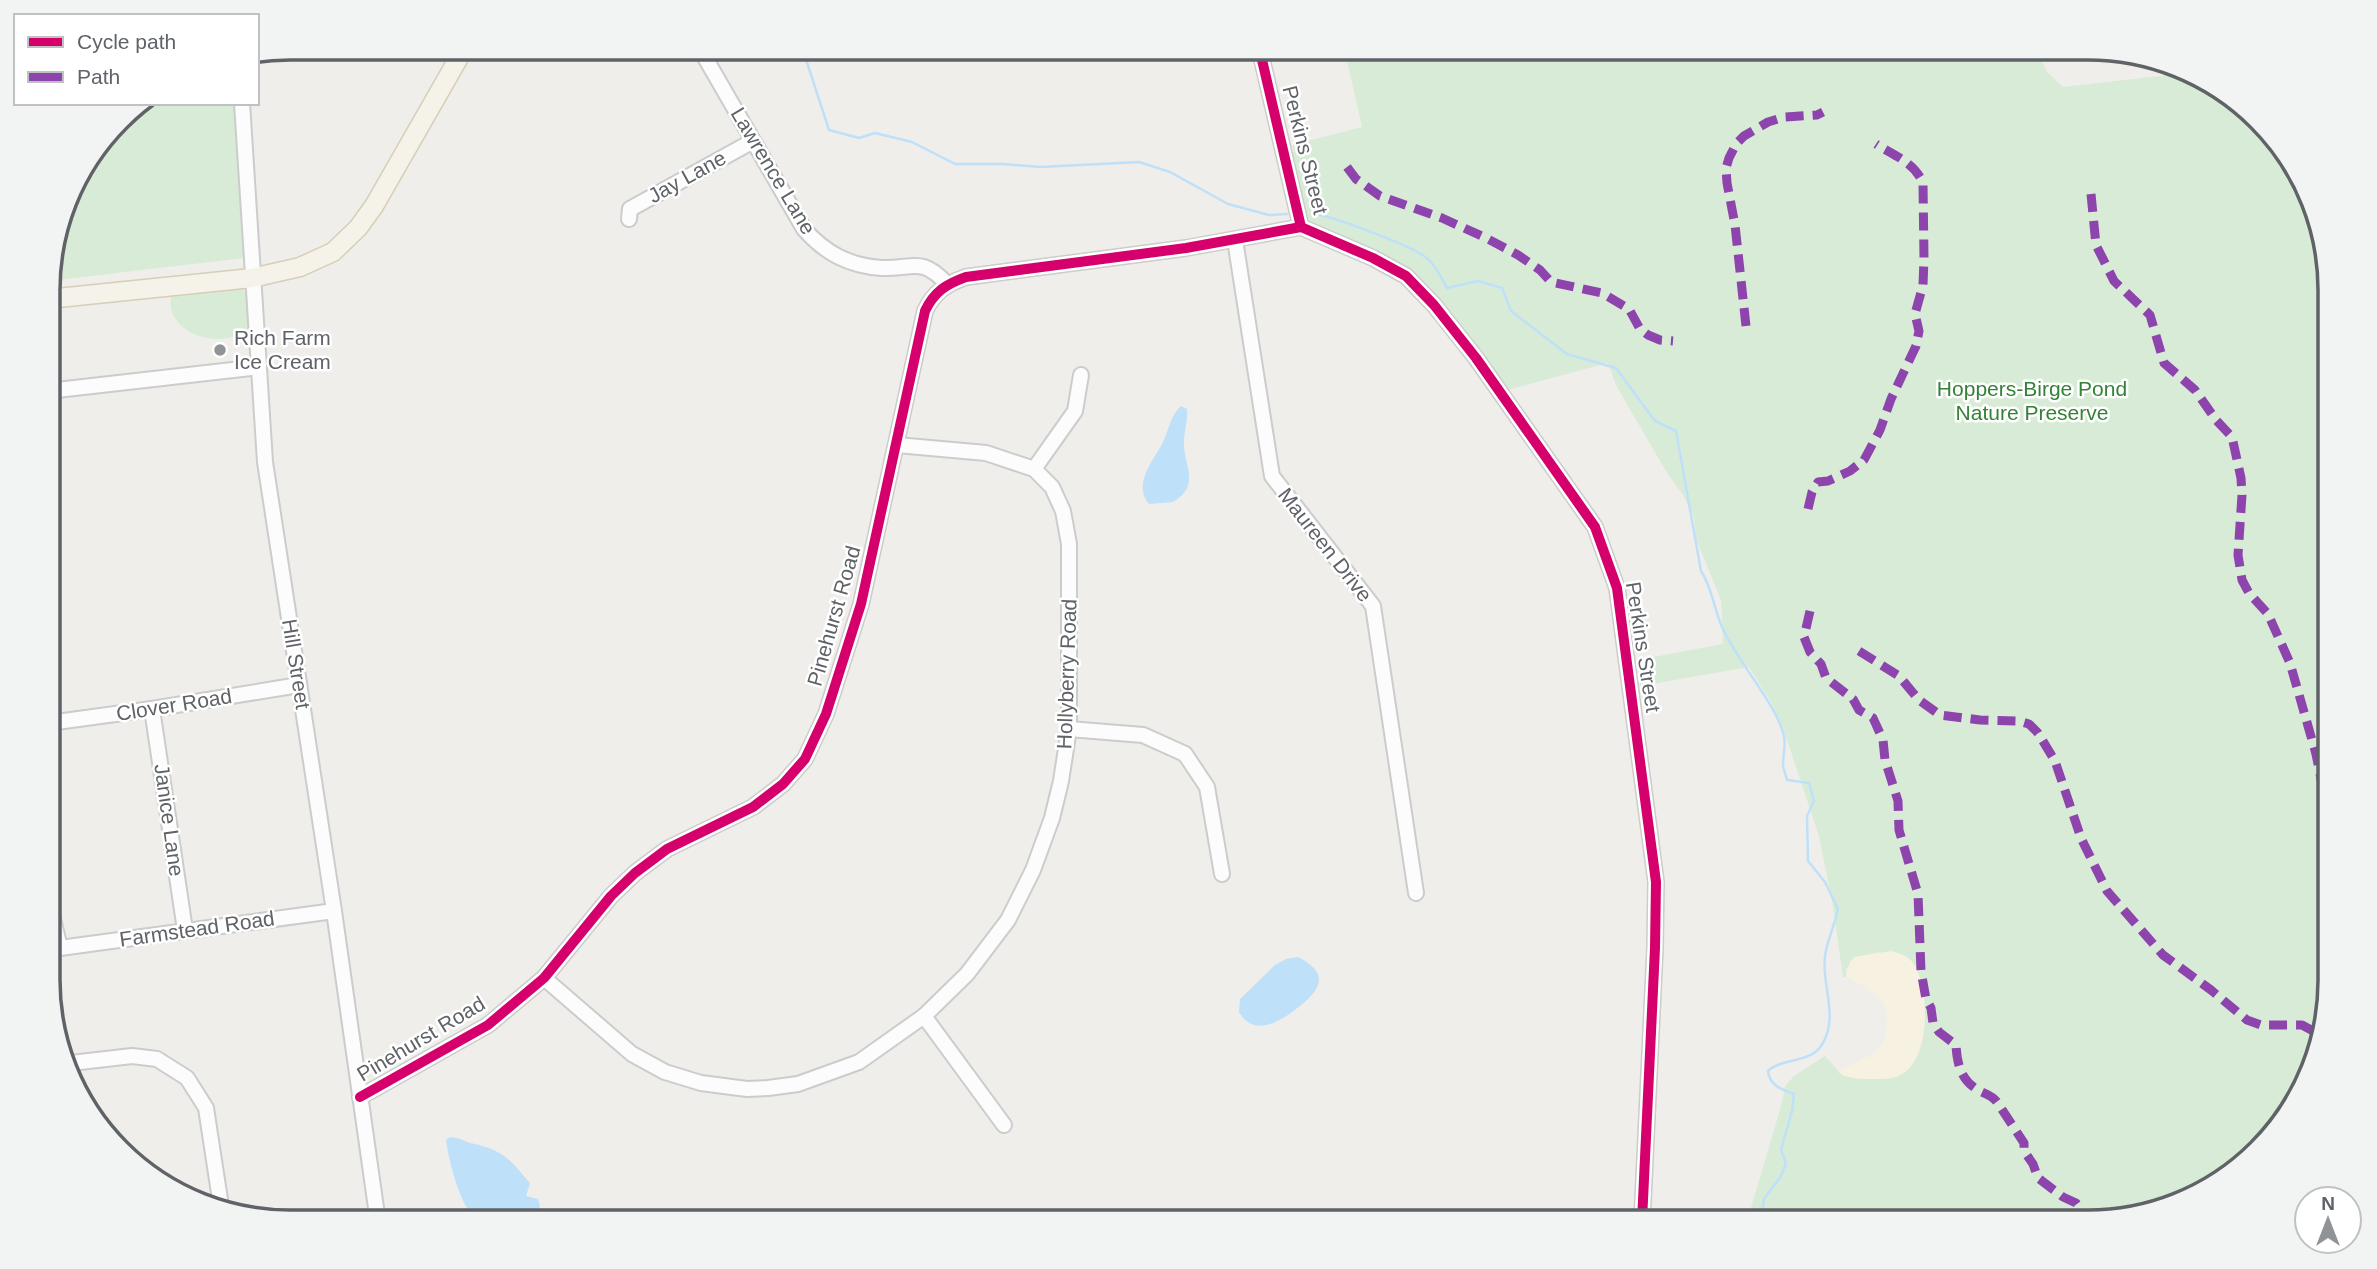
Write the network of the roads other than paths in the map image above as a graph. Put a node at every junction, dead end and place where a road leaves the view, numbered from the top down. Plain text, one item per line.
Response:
1 (458, 60) edge
2 (706, 60) edge
3 (1262, 60) edge
4 (242, 105) edge
5 (753, 141) junction
6 (629, 219) dead end
7 (1301, 227) junction
8 (1235, 240) junction
9 (252, 278) junction
10 (947, 284) junction
11 (60, 298) edge
12 (259, 367) junction
13 (1081, 376) dead end
14 (60, 390) edge
15 (897, 444) junction
16 (1034, 469) junction
17 (299, 685) junction
18 (152, 709) junction
19 (60, 722) edge
20 (1069, 729) junction
21 (1222, 874) dead end
22 (1416, 893) dead end
23 (334, 911) junction
24 (185, 930) junction
25 (60, 948) edge
26 (544, 978) junction
27 (924, 1016) junction
28 (75, 1063) edge
29 (360, 1097) junction
30 (1004, 1125) dead end
31 (220, 1198) edge
32 (1643, 1209) edge
33 (376, 1210) edge

1 - 9 main road
2 - 5 street, Lawrence Lane
3 - 7 street, Perkins Street
4 - 9 street, Hill Street
5 - 6 street, Jay Lane
5 - 10 street, Lawrence Lane
7 - 8 street
7 - 32 street, Perkins Street
8 - 10 street
8 - 22 street, Maureen Drive
9 - 11 main road
9 - 12 street, Hill Street
10 - 15 street, Pinehurst Road
12 - 14 street
12 - 17 street, Hill Street
13 - 16 street
15 - 16 street
15 - 26 street, Pinehurst Road
16 - 20 street, Hollyberry Road
17 - 18 street, Clover Road
17 - 23 street, Hill Street
18 - 19 street, Clover Road
18 - 24 street, Janice Lane
20 - 21 street
20 - 27 street, Hollyberry Road
23 - 24 street, Farmstead Road
23 - 29 street, Hill Street
24 - 25 street, Farmstead Road
26 - 27 street, Hollyberry Road
26 - 29 street, Pinehurst Road
27 - 30 street
28 - 31 street
29 - 33 street, Hill Street

